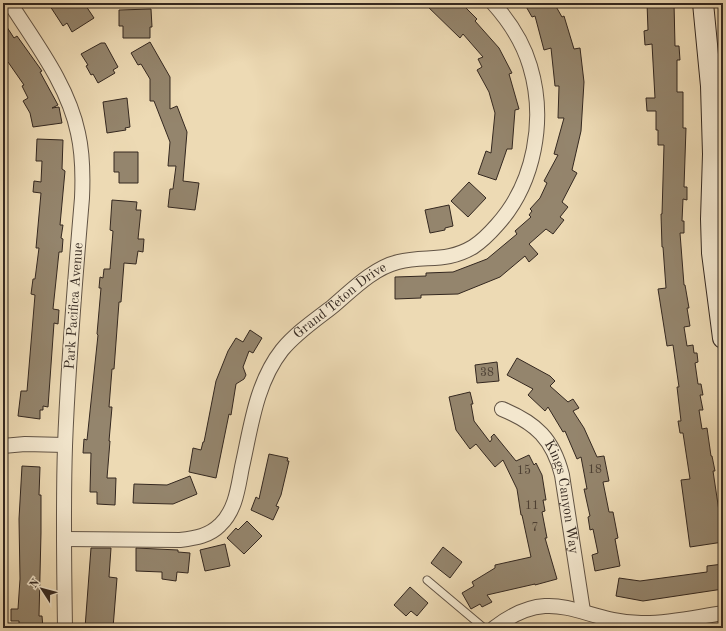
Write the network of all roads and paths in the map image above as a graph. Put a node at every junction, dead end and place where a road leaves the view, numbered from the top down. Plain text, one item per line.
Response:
1 (10, 3) edge
2 (494, 3) edge
3 (703, 3) edge
4 (723, 338) edge
5 (502, 409) dead end
6 (3, 446) edge
7 (65, 446) junction
8 (64, 539) junction
9 (427, 580) dead end
10 (583, 611) junction
11 (723, 613) edge
12 (65, 628) edge
13 (484, 628) edge
14 (494, 628) edge

1 - 7 street, Park Pacifica Avenue
2 - 8 street, Grand Teton Drive
3 - 4 street
5 - 10 street, Kings Canyon Way
6 - 7 street
7 - 8 street, Park Pacifica Avenue
8 - 12 street, Park Pacifica Avenue
9 - 13 lane
10 - 11 street
10 - 14 street

